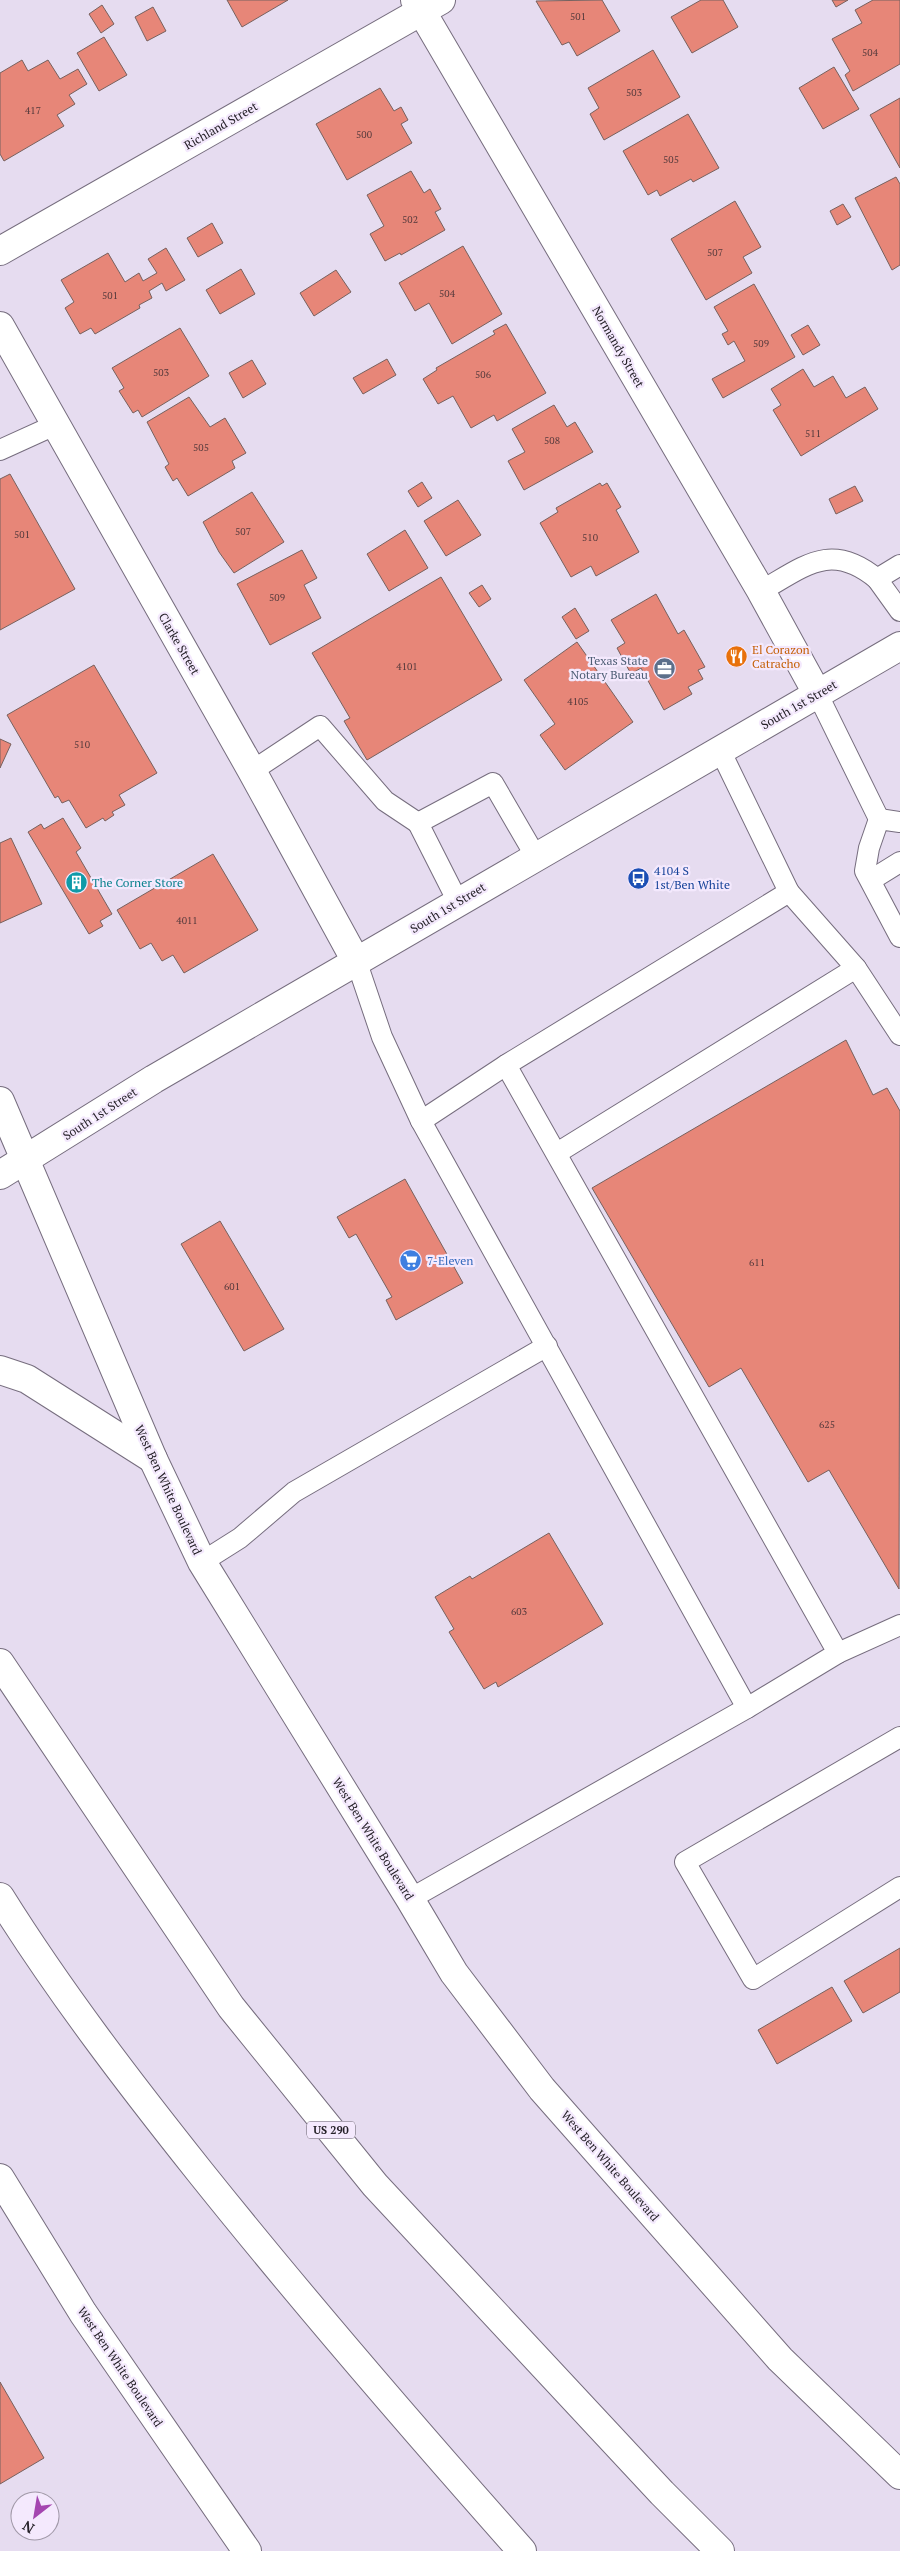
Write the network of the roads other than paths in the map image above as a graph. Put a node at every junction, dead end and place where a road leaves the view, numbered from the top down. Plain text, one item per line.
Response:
1 (426, 4) edge
2 (0, 251) edge
3 (0, 326) edge
4 (55, 425) junction
5 (0, 450) edge
6 (900, 565) edge
7 (877, 579) junction
8 (761, 591) junction
9 (900, 611) edge
10 (900, 646) edge
11 (818, 695) junction
12 (720, 750) junction
13 (252, 771) junction
14 (879, 818) junction
15 (900, 822) edge
16 (418, 823) junction
17 (536, 857) junction
18 (900, 862) edge
19 (871, 880) junction
20 (789, 892) junction
21 (458, 902) junction
22 (893, 907) edge
23 (900, 937) edge
24 (357, 963) junction
25 (856, 968) junction
26 (900, 1035) edge
27 (506, 1065) junction
28 (0, 1101) edge
29 (421, 1121) junction
30 (557, 1154) junction
31 (24, 1161) junction
32 (0, 1175) edge
33 (547, 1346) junction
34 (0, 1370) edge
35 (153, 1459) junction
36 (202, 1562) junction
37 (900, 1625) edge
38 (838, 1652) junction
39 (0, 1663) edge
40 (747, 1708) junction
41 (900, 1737) edge
42 (900, 1887) edge
43 (0, 1897) edge
44 (410, 1899) junction
45 (0, 2178) edge
46 (900, 2475) edge
47 (247, 2551) edge
48 (522, 2551) edge
49 (720, 2551) edge

1 - 2 main road, Richland Street
1 - 8 main road, Normandy Street
3 - 4 main road, Clarke Street
4 - 5 lane
4 - 13 main road, Clarke Street
6 - 7 lane
7 - 8 lane
7 - 9 lane
8 - 11 main road, Normandy Street
10 - 11 main road, South 1st Street
11 - 12 main road, South 1st Street
11 - 14 lane
12 - 17 main road, South 1st Street
12 - 20 lane
13 - 16 lane
13 - 24 main road, Clarke Street
14 - 15 lane
14 - 19 lane
16 - 17 lane
16 - 21 lane
17 - 21 main road, South 1st Street
18 - 19 lane
19 - 22 lane
20 - 25 lane
20 - 27 lane
21 - 24 main road, South 1st Street
22 - 23 lane
24 - 29 lane
24 - 31 main road, South 1st Street
25 - 26 lane
25 - 30 lane
27 - 29 lane
27 - 30 lane
28 - 31 main road, West Ben White Boulevard
29 - 33 lane
30 - 38 lane
31 - 32 main road, South 1st Street
31 - 35 main road, West Ben White Boulevard
33 - 36 lane
33 - 40 lane
34 - 35 main road
35 - 36 main road, West Ben White Boulevard
36 - 44 main road, West Ben White Boulevard
37 - 38 lane
38 - 40 lane
39 - 49 main road, US 290
40 - 44 lane
41 - 42 lane
43 - 48 main road
44 - 46 main road, West Ben White Boulevard
45 - 47 main road, West Ben White Boulevard

